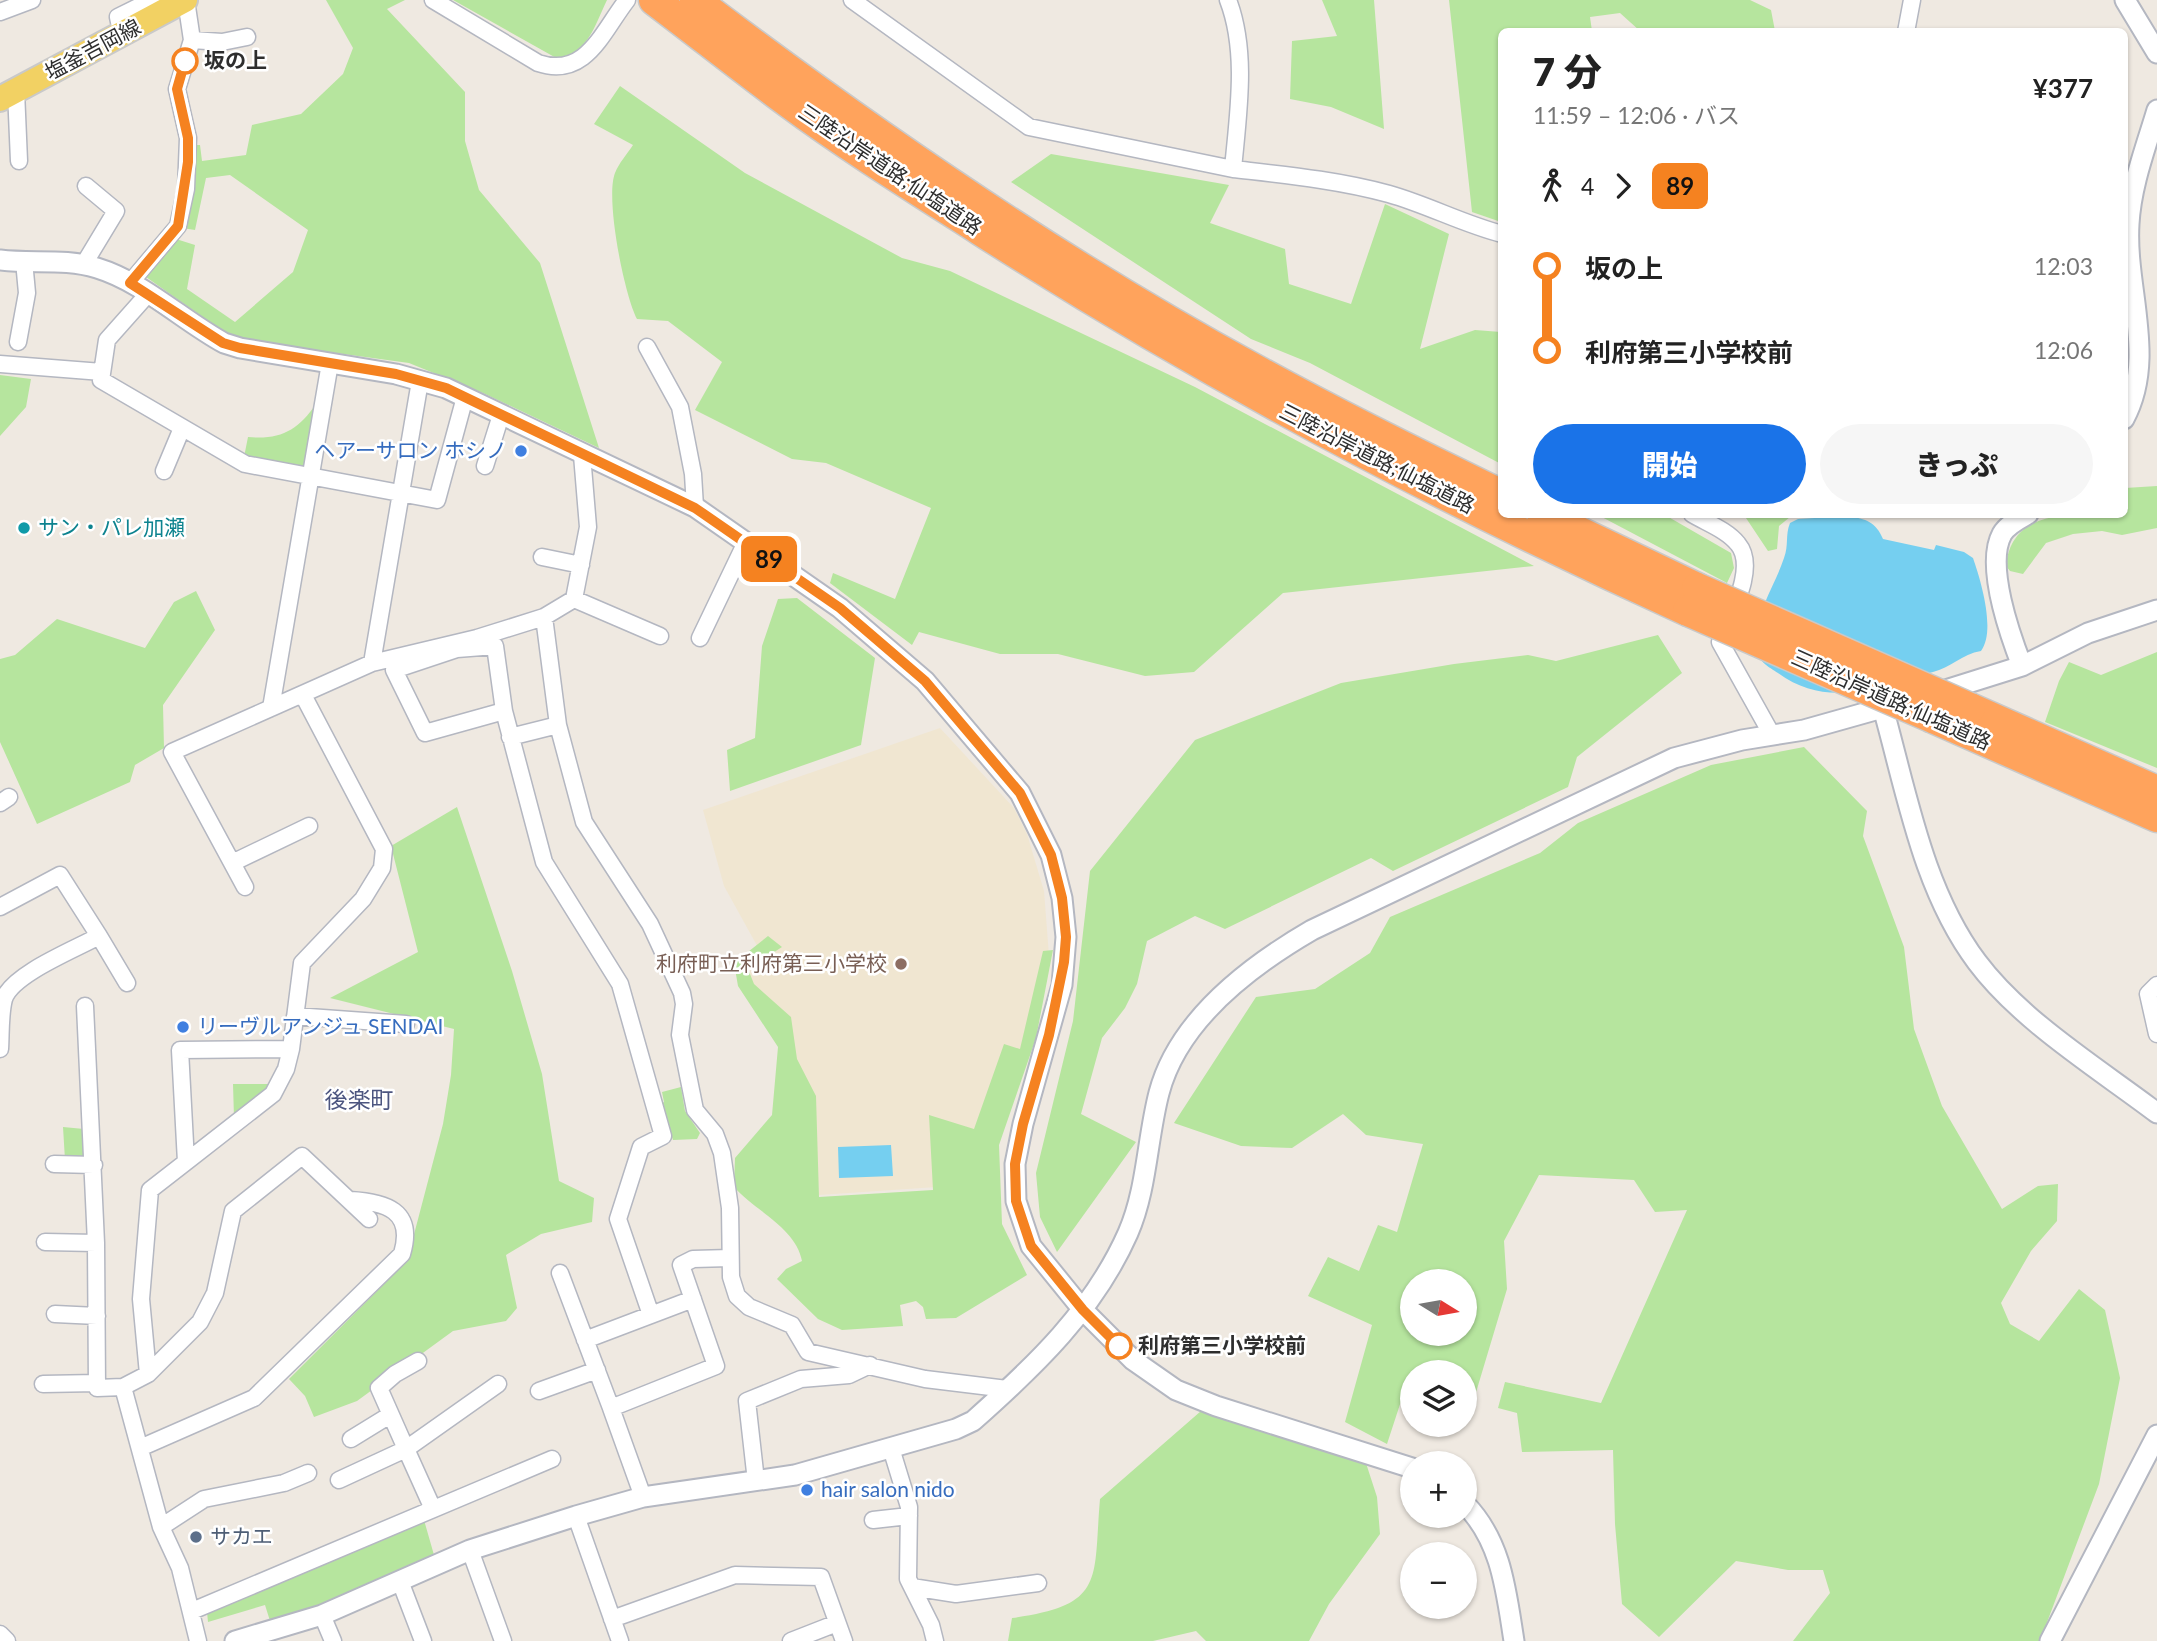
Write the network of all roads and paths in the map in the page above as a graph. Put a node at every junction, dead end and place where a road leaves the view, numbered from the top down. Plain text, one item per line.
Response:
1 (32, 0) edge
2 (152, 0) edge
3 (186, 0) edge
4 (433, 0) edge
5 (654, 0) edge
6 (695, 0) edge
7 (852, 0) edge
8 (1228, 0) edge
9 (1912, 0) edge
10 (2125, 0) edge
11 (624, 4) edge
12 (0, 12) edge
13 (1907, 28) edge
14 (122, 36) junction
15 (247, 37) dead end
16 (192, 40) junction
17 (2157, 52) edge
18 (8, 95) edge
19 (2157, 110) edge
20 (19, 161) dead end
21 (1233, 169) junction
22 (86, 186) dead end
23 (1498, 233) edge
24 (0, 260) edge
25 (24, 261) junction
26 (84, 264) junction
27 (130, 283) junction
28 (147, 295) junction
29 (18, 342) dead end
30 (646, 346) dead end
31 (330, 363) junction
32 (0, 364) edge
33 (102, 372) junction
34 (420, 381) junction
35 (2130, 391) edge
36 (465, 397) junction
37 (501, 415) junction
38 (183, 428) junction
39 (582, 455) junction
40 (485, 466) dead end
41 (164, 471) dead end
42 (310, 476) junction
43 (402, 492) junction
44 (1498, 493) edge
45 (695, 508) junction
46 (1549, 518) edge
47 (1699, 518) edge
48 (2022, 518) edge
49 (746, 542) junction
50 (542, 556) dead end
51 (581, 565) junction
52 (574, 599) junction
53 (1693, 600) junction
54 (2157, 610) edge
55 (544, 617) junction
56 (660, 636) dead end
57 (700, 638) dead end
58 (373, 663) junction
59 (2022, 666) junction
60 (303, 695) junction
61 (1883, 708) junction
62 (271, 709) junction
63 (504, 711) junction
64 (558, 725) junction
65 (1772, 735) junction
66 (510, 737) junction
67 (2157, 791) edge
68 (2157, 817) edge
69 (309, 826) dead end
70 (232, 863) junction
71 (246, 887) dead end
72 (0, 907) edge
73 (99, 936) junction
74 (127, 983) dead end
75 (2157, 985) edge
76 (85, 1006) dead end
77 (295, 1016) junction
78 (406, 1024) dead end
79 (2157, 1034) edge
80 (0, 1049) edge
81 (291, 1049) junction
82 (2157, 1113) edge
83 (187, 1161) junction
84 (54, 1164) dead end
85 (94, 1165) junction
86 (350, 1200) junction
87 (369, 1219) dead end
88 (45, 1242) dead end
89 (96, 1243) junction
90 (730, 1258) junction
91 (560, 1273) dead end
92 (693, 1299) junction
93 (1083, 1310) junction
94 (55, 1314) dead end
95 (651, 1315) junction
96 (97, 1316) junction
97 (585, 1340) junction
98 (418, 1361) dead end
99 (870, 1365) junction
100 (597, 1370) junction
101 (148, 1374) junction
102 (97, 1383) junction
103 (43, 1384) dead end
104 (498, 1384) dead end
105 (123, 1387) junction
106 (1007, 1389) junction
107 (539, 1391) dead end
108 (611, 1408) junction
109 (390, 1415) junction
110 (2157, 1436) edge
111 (351, 1439) dead end
112 (140, 1448) junction
113 (891, 1448) junction
114 (406, 1449) junction
115 (552, 1459) dead end
116 (1400, 1464) edge
117 (307, 1473) dead end
118 (339, 1480) dead end
119 (756, 1481) junction
120 (643, 1497) junction
121 (433, 1509) junction
122 (576, 1516) junction
123 (909, 1516) junction
124 (1477, 1519) edge
125 (873, 1520) dead end
126 (161, 1527) junction
127 (470, 1550) junction
128 (400, 1581) junction
129 (1038, 1583) dead end
130 (912, 1587) junction
131 (192, 1611) junction
132 (322, 1615) junction
133 (612, 1619) junction
134 (837, 1623) junction
135 (0, 1634) edge
136 (7, 1641) edge
137 (198, 1641) edge
138 (235, 1641) edge
139 (333, 1641) edge
140 (423, 1641) edge
141 (503, 1641) edge
142 (620, 1641) edge
143 (791, 1641) edge
144 (844, 1641) edge
145 (935, 1641) edge
146 (1514, 1641) edge
147 (2050, 1641) edge

1 - 12 street
2 - 14 street
3 - 14 main road, 塩釜吉岡線
3 - 16 street
4 - 11 street
5 - 53 highway, 三陸沿岸道路;仙塩道路
6 - 44 highway, 三陸沿岸道路;仙塩道路
7 - 21 street
8 - 21 street
9 - 13 street
10 - 17 street
14 - 18 main road, 塩釜吉岡線
15 - 16 street
16 - 27 street
18 - 20 street
19 - 35 street
21 - 23 street
22 - 26 street
24 - 25 street
25 - 26 street
25 - 29 street
26 - 27 street
27 - 28 street
28 - 31 street
28 - 33 street
30 - 45 street
31 - 34 street
31 - 42 street
32 - 33 street
33 - 38 street
34 - 36 street
34 - 43 street
36 - 37 street
36 - 43 street
37 - 39 street
37 - 40 street
38 - 41 street
38 - 42 street
39 - 45 street
39 - 51 street
42 - 43 street
42 - 62 street
43 - 58 street
45 - 49 street
46 - 53 highway, 三陸沿岸道路;仙塩道路
47 - 65 street
48 - 59 street
49 - 57 street
49 - 93 street
50 - 51 street
51 - 52 street
52 - 55 street
52 - 56 street
53 - 67 highway, 三陸沿岸道路;仙塩道路, bridge
53 - 68 highway, 三陸沿岸道路;仙塩道路, bridge
54 - 59 street
55 - 58 street
55 - 64 street
58 - 60 street
59 - 61 street
60 - 62 street
60 - 77 street
61 - 65 street
61 - 82 street
62 - 70 street
63 - 63 street
63 - 66 street
64 - 66 street
64 - 90 street
65 - 93 street
66 - 95 street
69 - 70 street
70 - 71 street
72 - 73 street
73 - 74 street
73 - 80 street
75 - 79 street
76 - 85 street
77 - 78 street
77 - 81 street
81 - 83 street
81 - 83 street
83 - 101 street
84 - 85 street
85 - 89 street
86 - 87 street
86 - 101 street
86 - 112 street
88 - 89 street
89 - 96 street
90 - 92 street
90 - 99 street
91 - 97 street
92 - 95 street
92 - 108 street
93 - 106 street
93 - 116 street
94 - 96 street
95 - 97 street
96 - 102 street
97 - 100 street
98 - 109 street
99 - 106 street
99 - 119 street
100 - 107 street
100 - 108 street
101 - 105 street
102 - 103 street
102 - 105 street
104 - 114 street
105 - 112 street
106 - 113 street
108 - 120 street
109 - 111 street
109 - 114 street
110 - 147 street
112 - 126 street
113 - 119 street
113 - 123 street
114 - 118 street
114 - 121 street
115 - 121 street
117 - 126 street
119 - 120 street
120 - 122 street
121 - 131 street
122 - 127 street
122 - 133 street
123 - 125 street
123 - 130 street
124 - 146 street
126 - 131 street
127 - 128 street
127 - 141 street
128 - 132 street
128 - 140 street
129 - 130 street
130 - 145 street
131 - 137 street
132 - 138 street
132 - 139 street
133 - 134 street
133 - 142 street
134 - 143 street
134 - 144 street
135 - 136 street

